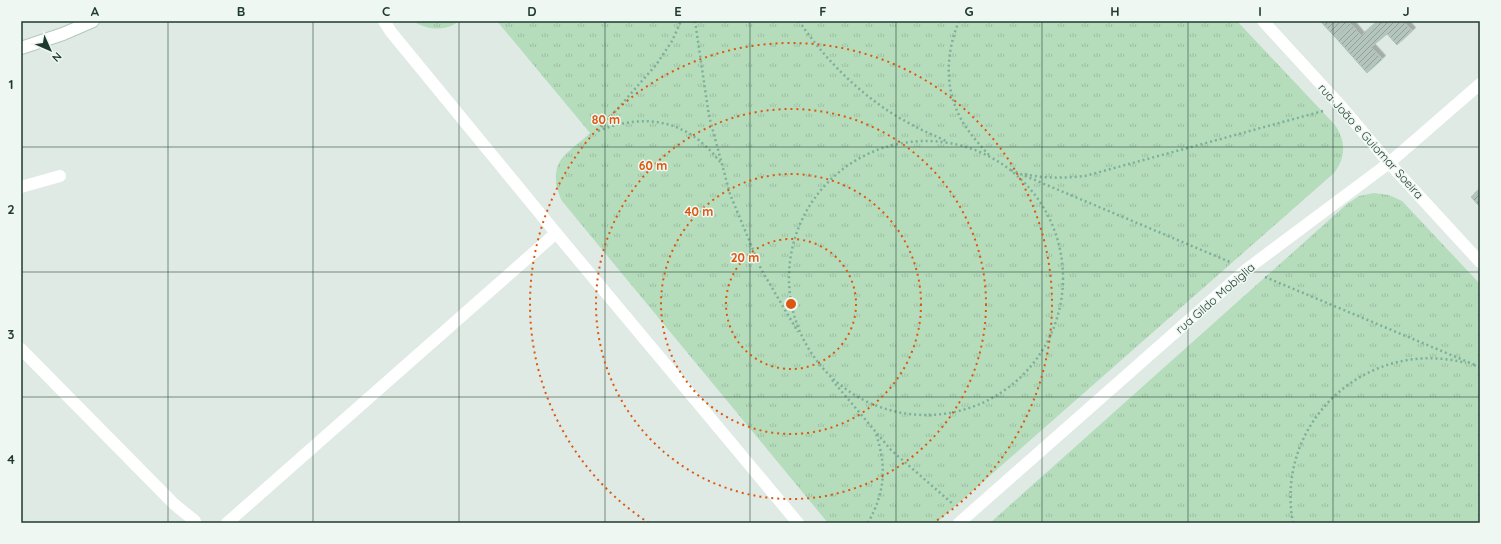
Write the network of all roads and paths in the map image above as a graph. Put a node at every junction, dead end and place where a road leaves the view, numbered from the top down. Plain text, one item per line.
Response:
1 (93, 21) edge
2 (384, 21) edge
3 (681, 21) edge
4 (695, 21) edge
5 (799, 21) edge
6 (959, 21) edge
7 (1263, 21) edge
8 (21, 48) edge
9 (1480, 84) edge
10 (1341, 106) junction
11 (950, 143) junction
12 (990, 157) junction
13 (721, 163) junction
14 (1389, 163) junction
15 (1009, 169) junction
16 (60, 176) dead end
17 (21, 187) edge
18 (556, 233) junction
19 (1480, 262) edge
20 (802, 338) junction
21 (21, 349) edge
22 (1480, 368) edge
23 (827, 373) junction
24 (876, 432) junction
25 (963, 519) edge
26 (195, 523) edge
27 (227, 523) edge
28 (798, 523) edge
29 (868, 523) edge
30 (1293, 523) edge

1 - 8 street
2 - 18 street
3 - 13 path
4 - 13 path
5 - 11 path
6 - 12 path
7 - 10 street, rua João e Guiomar Soeira
9 - 14 street, rua Gildo Mobiglia
10 - 14 street, rua João e Guiomar Soeira
10 - 15 path
11 - 12 path
11 - 20 path
12 - 15 path
13 - 20 path
14 - 19 street, rua João e Guiomar Soeira
14 - 25 street, rua Gildo Mobiglia
15 - 23 path
16 - 17 street
18 - 27 street
18 - 28 street
20 - 23 path
21 - 26 street
22 - 30 path
23 - 24 path
24 - 25 path
24 - 29 path

